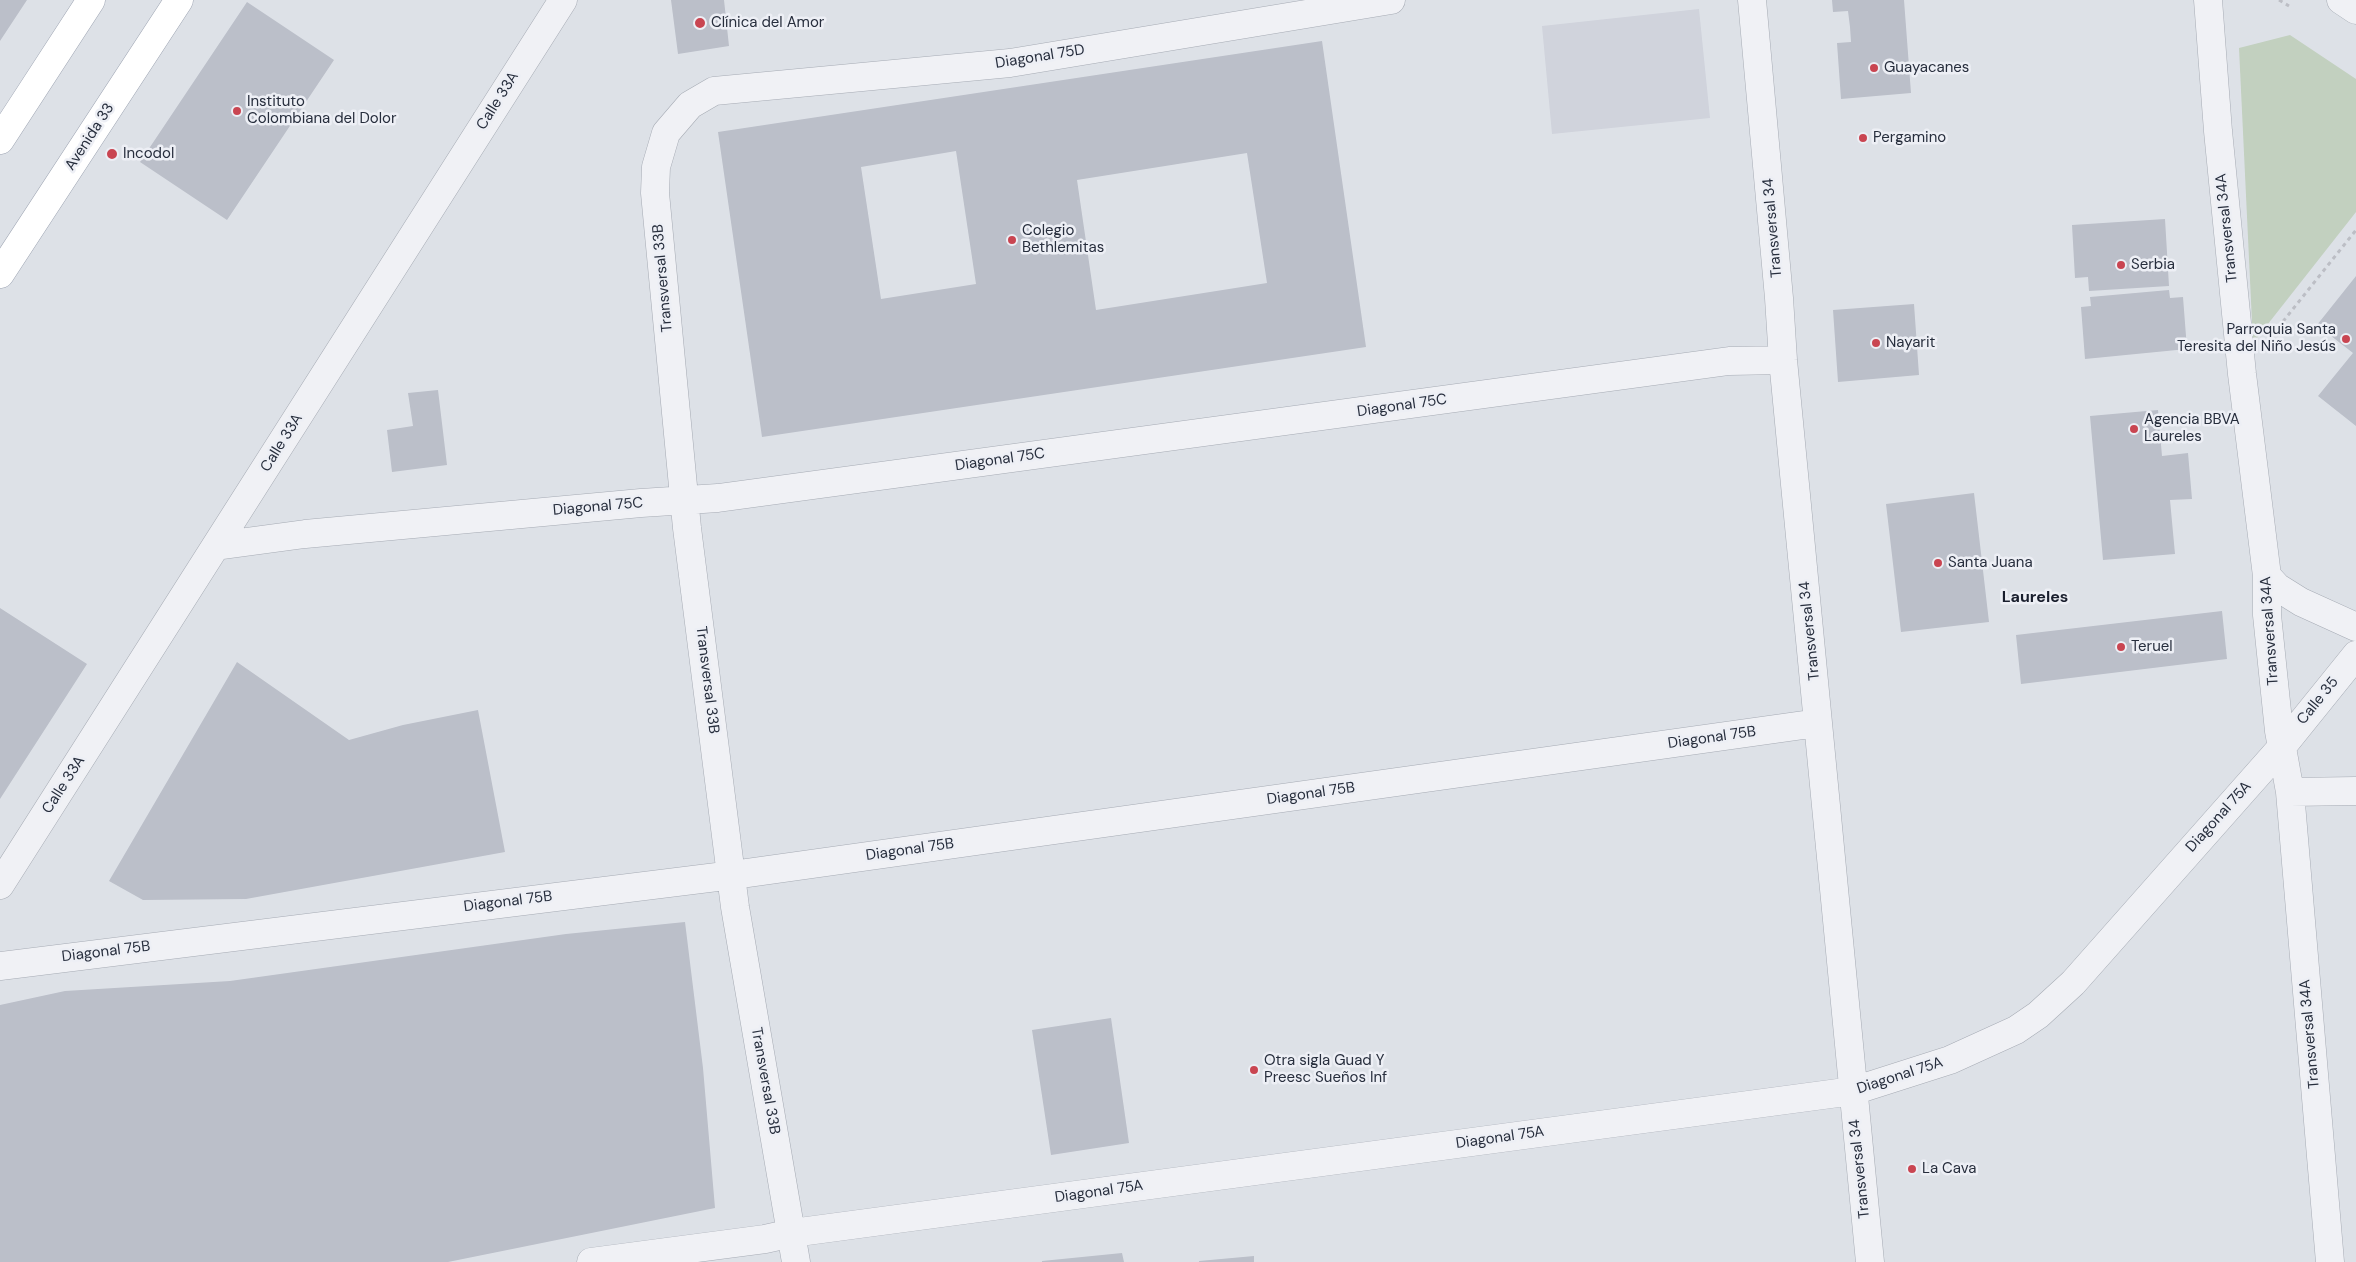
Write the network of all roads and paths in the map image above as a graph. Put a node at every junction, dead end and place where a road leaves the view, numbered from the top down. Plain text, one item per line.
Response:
1 (91, 0) edge
2 (179, 0) edge
3 (563, 0) edge
4 (1391, 0) edge
5 (1752, 0) edge
6 (2208, 0) edge
7 (2279, 0) edge
8 (2341, 0) edge
9 (2289, 6) dead end
10 (2356, 10) edge
11 (690, 105) joint
12 (0, 140) edge
13 (2356, 230) edge
14 (0, 274) edge
15 (1783, 360) junction
16 (2242, 374) junction
17 (685, 501) junction
18 (216, 546) junction
19 (2267, 576) junction
20 (2356, 628) edge
21 (2356, 655) edge
22 (1818, 724) junction
23 (2281, 748) junction
24 (2356, 791) edge
25 (2290, 792) junction
26 (733, 875) junction
27 (0, 886) edge
28 (0, 966) edge
29 (1853, 1091) junction
30 (792, 1233) junction
31 (591, 1262) edge
32 (796, 1262) edge
33 (1870, 1262) edge
34 (2330, 1262) edge

1 - 12 main road
2 - 14 main road, Avenida 33
3 - 18 street, Calle 33A
4 - 11 street, Diagonal 75D
5 - 15 street, Transversal 34
6 - 16 street, Transversal 34A
7 - 9 path
8 - 10 street
11 - 17 street, Transversal 33B
13 - 16 path
15 - 17 street, Diagonal 75C
15 - 22 street, Transversal 34
16 - 19 street, Transversal 34A
17 - 18 street, Diagonal 75C
17 - 26 street, Transversal 33B
18 - 27 street, Calle 33A
19 - 20 street
19 - 23 street, Transversal 34A
21 - 23 street, Calle 35
22 - 26 street, Diagonal 75B
22 - 29 street, Transversal 34
23 - 25 street, Transversal 34A
23 - 29 street, Diagonal 75A
24 - 25 street
25 - 34 street, Transversal 34A
26 - 28 street, Diagonal 75B
26 - 30 street, Transversal 33B
29 - 30 street, Diagonal 75A
29 - 33 street, Transversal 34
30 - 31 street, Diagonal 75A
30 - 32 street, Transversal 33B

